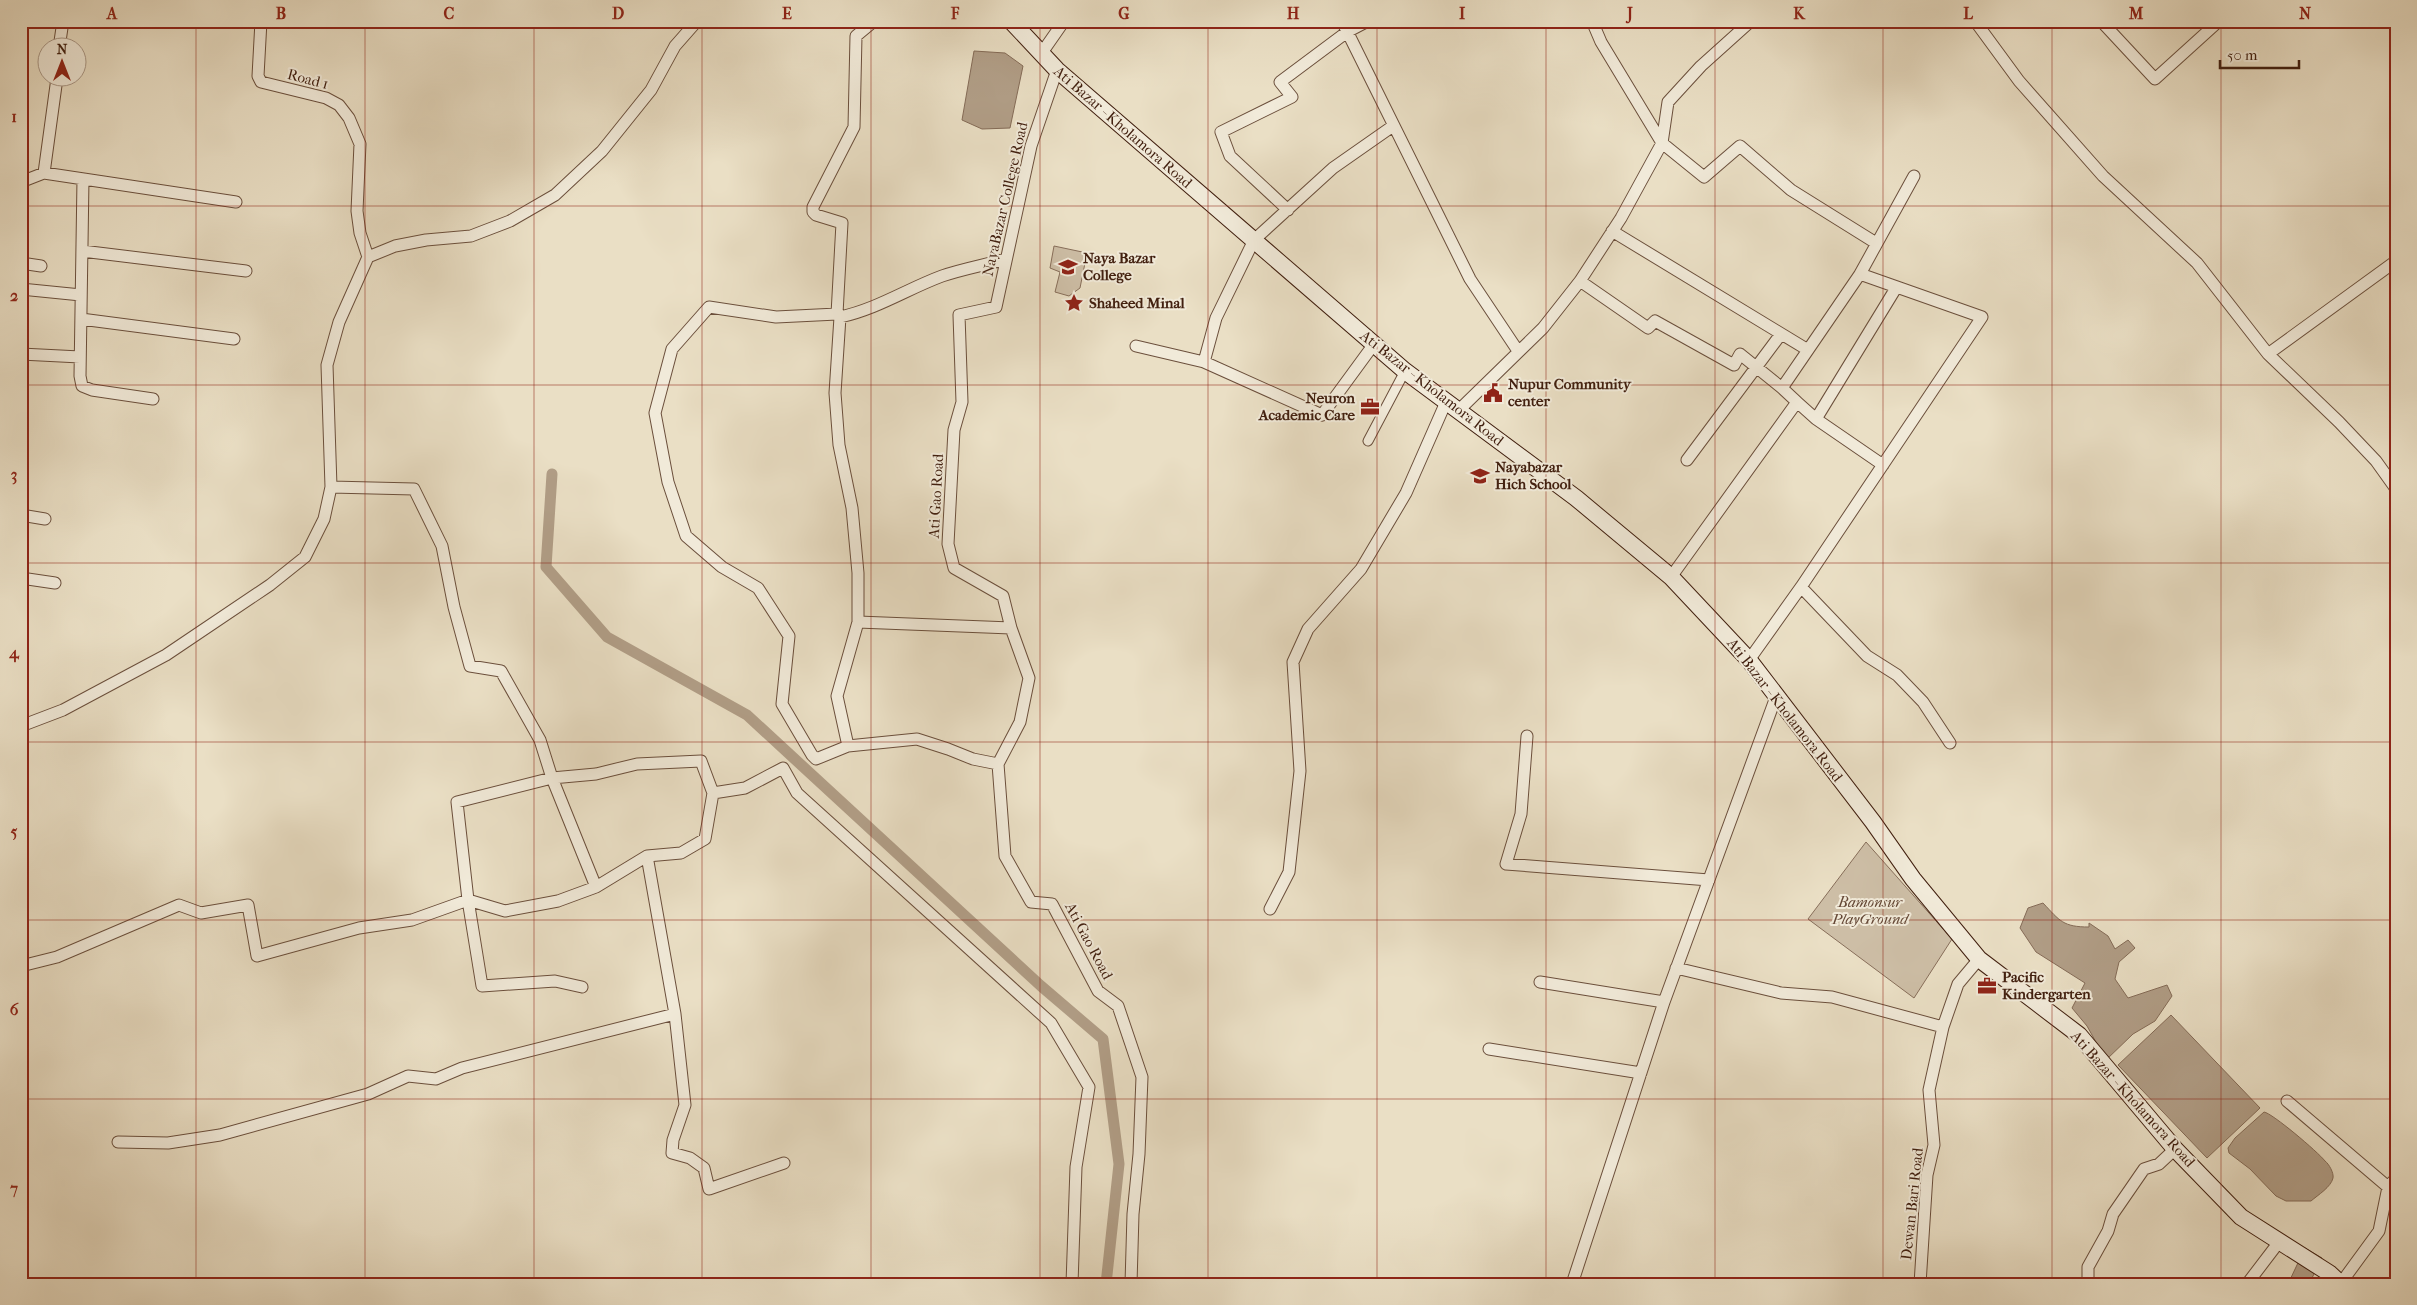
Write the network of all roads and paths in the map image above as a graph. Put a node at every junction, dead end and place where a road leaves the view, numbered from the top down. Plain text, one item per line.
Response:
1 (63, 21) edge
2 (261, 21) edge
3 (697, 21) edge
4 (874, 21) edge
5 (1011, 21) edge
6 (1064, 21) edge
7 (1342, 21) edge
8 (1368, 21) edge
9 (1592, 21) edge
10 (1751, 21) edge
11 (1975, 21) edge
12 (2101, 21) edge
13 (2219, 21) edge
14 (1347, 32) junction
15 (60, 38) edge
16 (1041, 54) junction
17 (1057, 70) junction
18 (56, 88) edge
19 (1393, 126) junction
20 (1662, 143) junction
21 (44, 173) junction
22 (1914, 176) dead end
23 (83, 179) junction
24 (21, 182) edge
25 (236, 202) dead end
26 (1288, 210) junction
27 (1612, 231) junction
28 (1254, 240) junction
29 (1876, 244) junction
30 (82, 252) junction
31 (368, 257) junction
32 (1006, 259) junction
33 (2396, 261) edge
34 (21, 263) edge
35 (41, 266) dead end
36 (246, 271) dead end
37 (1860, 274) junction
38 (1580, 281) junction
39 (1896, 288) junction
40 (21, 289) edge
41 (81, 295) junction
42 (996, 307) joint
43 (839, 315) junction
44 (80, 319) junction
45 (1781, 334) junction
46 (234, 339) dead end
47 (1374, 344) junction
48 (1136, 346) dead end
49 (1808, 350) junction
50 (1518, 351) junction
51 (21, 354) edge
52 (2268, 354) junction
53 (80, 358) junction
54 (1204, 362) junction
55 (1756, 365) junction
56 (1405, 371) junction
57 (1782, 388) junction
58 (153, 399) dead end
59 (1797, 402) junction
60 (1452, 407) junction
61 (1816, 418) junction
62 (1368, 441) dead end
63 (1687, 460) dead end
64 (1883, 464) junction
65 (331, 487) junction
66 (2396, 489) edge
67 (21, 515) edge
68 (46, 518) dead end
69 (1671, 577) junction
70 (21, 578) edge
71 (55, 583) dead end
72 (1802, 587) junction
73 (858, 622) junction
74 (1011, 628) junction
75 (1749, 660) junction
76 (1776, 697) junction
77 (21, 726) edge
78 (1528, 736) dead end
79 (1950, 743) dead end
80 (848, 746) junction
81 (998, 764) junction
82 (552, 778) junction
83 (713, 793) junction
84 (647, 856) junction
85 (1709, 880) junction
86 (596, 886) junction
87 (468, 900) junction
88 (1270, 909) dead end
89 (1979, 959) junction
90 (21, 966) edge
91 (1676, 968) junction
92 (1540, 982) dead end
93 (582, 987) dead end
94 (1664, 1002) junction
95 (675, 1014) junction
96 (1943, 1027) junction
97 (1489, 1049) dead end
98 (1641, 1073) junction
99 (2287, 1102) dead end
100 (118, 1142) dead end
101 (2175, 1148) junction
102 (784, 1163) dead end
103 (2396, 1178) edge
104 (2388, 1187) junction
105 (2282, 1245) junction
106 (2337, 1280) edge
107 (1072, 1284) edge
108 (1131, 1284) edge
109 (1572, 1284) edge
110 (1920, 1284) edge
111 (2088, 1284) edge
112 (2248, 1284) edge

1 - 15 street
2 - 31 street, Road 1
3 - 31 street
4 - 43 street
5 - 16 main road, Ati Bazar - Kholamora Road
6 - 16 street
7 - 14 street
8 - 14 street
9 - 20 street
10 - 20 street
11 - 52 street
12 - 13 street
14 - 19 street
14 - 26 street
16 - 17 main road, Ati Bazar - Kholamora Road
17 - 28 main road, Ati Bazar - Kholamora Road
17 - 32 street, NayaBazar College Road
18 - 21 street
19 - 26 street
19 - 50 street
20 - 27 street
20 - 29 street
21 - 23 street
21 - 24 street
22 - 29 street
23 - 25 street
23 - 30 street
26 - 28 street
27 - 38 street
27 - 45 street
28 - 47 main road, Ati Bazar - Kholamora Road
28 - 54 street
29 - 37 street
30 - 36 street
30 - 41 street
31 - 65 street
32 - 42 street, NayaBazar College Road
32 - 43 street
33 - 52 street
34 - 35 street
37 - 39 street
37 - 49 street
38 - 50 street
38 - 55 street
39 - 61 street
39 - 64 street
40 - 41 street
41 - 44 street
42 - 74 street, Ati Gao Road
43 - 73 street
43 - 80 street
44 - 46 street
44 - 53 street
45 - 49 street
45 - 55 street
47 - 54 street
47 - 56 main road, Ati Bazar - Kholamora Road
48 - 54 street
49 - 57 street
50 - 60 street
51 - 53 street
52 - 66 street
53 - 58 street
55 - 57 street
55 - 63 street
56 - 60 main road, Ati Bazar - Kholamora Road
56 - 62 street
57 - 59 street
59 - 61 street
59 - 69 street
60 - 69 main road, Ati Bazar - Kholamora Road
60 - 88 street
61 - 64 street
64 - 72 street
65 - 77 street
65 - 82 street
67 - 68 street
69 - 75 main road, Ati Bazar - Kholamora Road
70 - 71 street
72 - 75 street
72 - 79 street
73 - 74 street
73 - 80 street
74 - 81 street, Ati Gao Road
75 - 76 main road, Ati Bazar - Kholamora Road
76 - 85 street
76 - 89 main road, Ati Bazar - Kholamora Road
78 - 85 street
80 - 81 street
81 - 108 street, Ati Gao Road
82 - 83 street
82 - 86 street
82 - 87 street
83 - 84 street
83 - 107 street
84 - 86 street
84 - 95 street
85 - 91 street
86 - 87 street
87 - 90 street
87 - 93 street
89 - 96 street, Dewan Bari Road
89 - 101 main road, Ati Bazar - Kholamora Road
91 - 94 street
91 - 96 street
92 - 94 street
94 - 98 street
95 - 100 street
95 - 102 street
96 - 110 street, Dewan Bari Road
97 - 98 street
98 - 109 street
99 - 104 street
101 - 105 main road, Ati Bazar - Kholamora Road
101 - 111 street
103 - 104 street
104 - 106 street
105 - 106 main road, Ati Bazar - Kholamora Road
105 - 112 street

